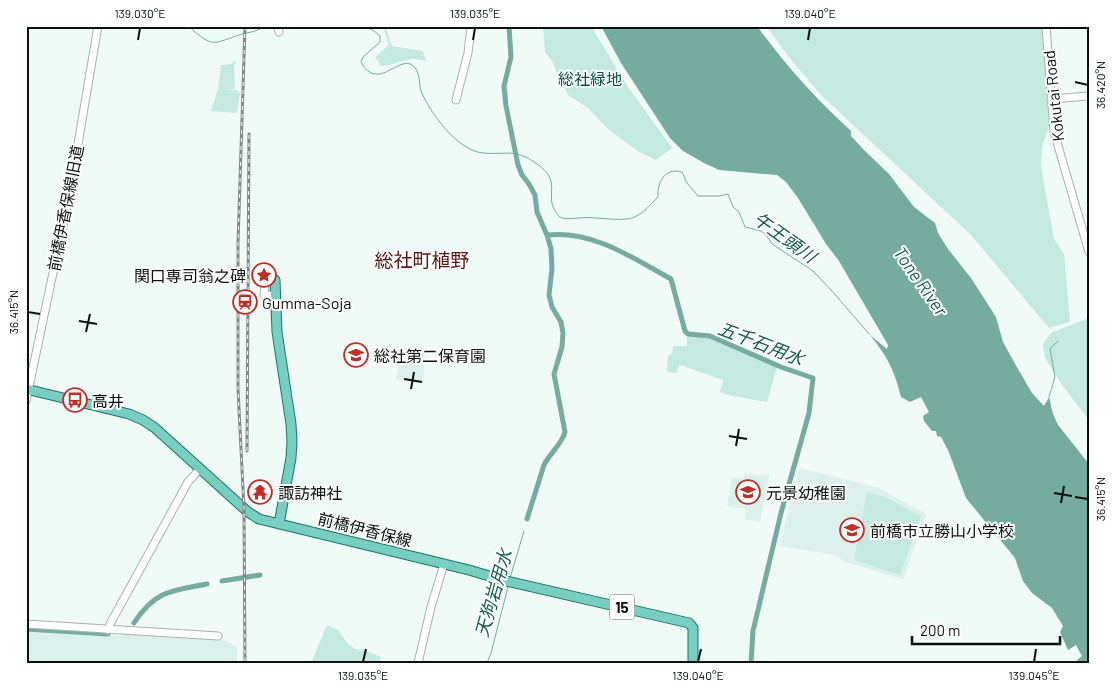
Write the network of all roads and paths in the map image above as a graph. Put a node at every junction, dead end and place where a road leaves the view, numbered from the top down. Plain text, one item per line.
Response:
1 (98, 26) edge
2 (471, 26) edge
3 (1046, 26) edge
4 (1089, 96) edge
5 (1051, 99) junction
6 (456, 100) dead end
7 (1089, 252) edge
8 (274, 280) dead end
9 (27, 389) edge
10 (26, 401) edge
11 (200, 469) junction
12 (279, 524) junction
13 (444, 564) junction
14 (26, 624) edge
15 (108, 630) junction
16 (218, 636) dead end
17 (418, 663) edge
18 (693, 663) edge

1 - 9 street, 前橋伊香保線旧道
2 - 6 street
3 - 5 street, Kokutai Road
4 - 5 street
5 - 7 street, Kokutai Road
8 - 12 main road
9 - 10 street, 前橋伊香保線旧道
9 - 11 main road, 前橋伊香保線 / 15
11 - 12 main road, 前橋伊香保線 / 15
11 - 15 street
12 - 13 main road, 前橋伊香保線 / 15
13 - 17 street
13 - 18 main road, 前橋伊香保線 / 15
14 - 15 street
15 - 16 street

